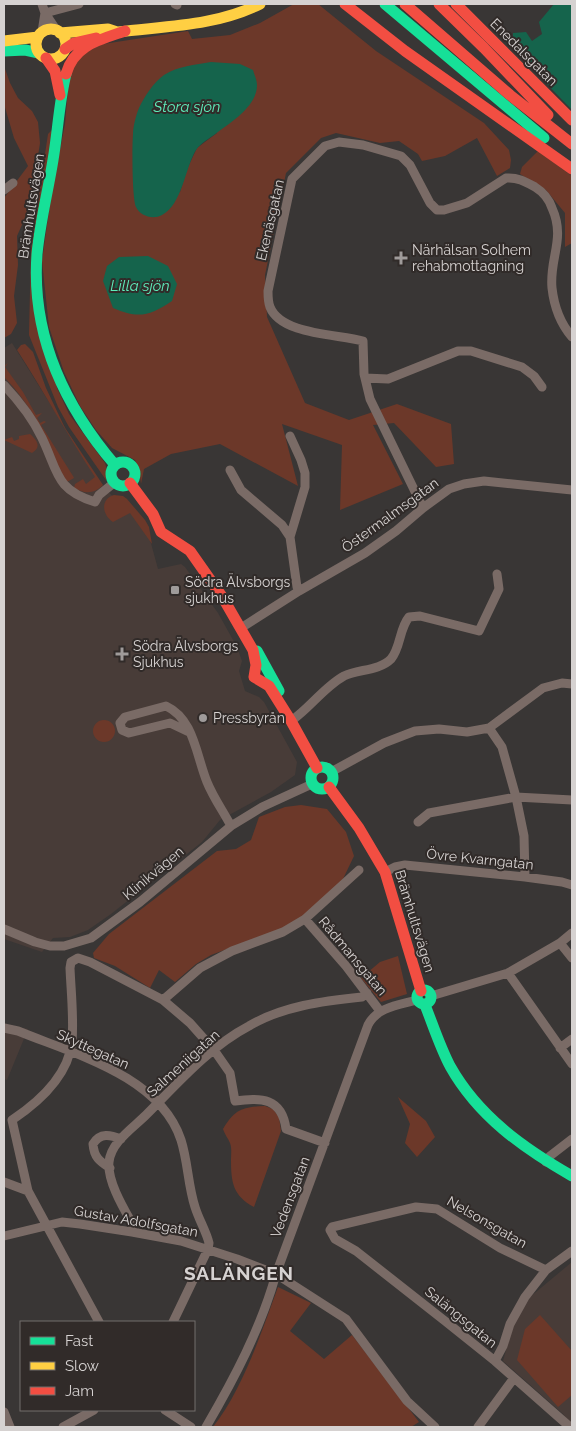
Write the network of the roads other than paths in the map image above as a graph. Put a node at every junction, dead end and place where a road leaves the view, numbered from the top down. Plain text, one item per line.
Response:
1 (79, 4) edge
2 (246, 4) edge
3 (260, 4) edge
4 (345, 4) edge
5 (385, 4) edge
6 (405, 4) edge
7 (439, 4) edge
8 (456, 4) edge
9 (43, 8) edge
10 (224, 18) junction
11 (121, 31) junction
12 (58, 32) junction
13 (40, 35) junction
14 (4, 41) edge
15 (4, 51) edge
16 (63, 52) junction
17 (42, 55) junction
18 (60, 95) junction
19 (60, 112) junction
20 (572, 120) edge
21 (572, 140) edge
22 (572, 144) edge
23 (572, 159) edge
24 (572, 169) edge
25 (13, 183) dead end
26 (4, 190) edge
27 (572, 337) edge
28 (365, 378) junction
29 (4, 385) edge
30 (542, 388) dead end
31 (290, 436) dead end
32 (115, 465) junction
33 (230, 470) dead end
34 (115, 482) junction
35 (130, 483) junction
36 (572, 490) edge
37 (423, 508) junction
38 (290, 537) junction
39 (497, 574) dead end
40 (299, 591) junction
41 (244, 633) junction
42 (572, 684) edge
43 (170, 708) junction
44 (290, 720) junction
45 (170, 722) junction
46 (490, 728) junction
47 (189, 732) junction
48 (317, 768) junction
49 (331, 772) junction
50 (312, 784) junction
51 (329, 787) junction
52 (516, 797) junction
53 (572, 800) edge
54 (418, 822) dead end
55 (231, 826) junction
56 (359, 870) dead end
57 (385, 872) junction
58 (525, 877) junction
59 (572, 885) edge
60 (305, 919) junction
61 (4, 929) edge
62 (572, 933) edge
63 (560, 943) junction
64 (572, 958) edge
65 (508, 972) junction
66 (367, 993) junction
67 (424, 998) junction
68 (163, 1000) junction
69 (380, 1011) junction
70 (4, 1028) edge
71 (572, 1039) edge
72 (560, 1048) junction
73 (214, 1050) junction
74 (70, 1052) junction
75 (572, 1064) edge
76 (158, 1102) junction
77 (8, 1119) edge
78 (121, 1139) junction
79 (572, 1139) edge
80 (325, 1143) junction
81 (546, 1162) junction
82 (110, 1168) junction
83 (572, 1176) edge
84 (4, 1182) edge
85 (28, 1191) junction
86 (46, 1225) junction
87 (132, 1232) junction
88 (332, 1234) joint
89 (4, 1236) edge
90 (208, 1249) junction
91 (572, 1251) edge
92 (546, 1270) junction
93 (276, 1274) junction
94 (98, 1321) edge
95 (173, 1321) edge
96 (495, 1362) junction
97 (514, 1378) junction
98 (92, 1411) edge
99 (167, 1411) edge
100 (4, 1412) edge
101 (10, 1427) edge
102 (63, 1427) edge
103 (191, 1427) edge
104 (206, 1427) edge
105 (435, 1427) edge
106 (478, 1427) edge
107 (570, 1427) edge

1 - 9 street
2 - 10 main road
3 - 10 main road
4 - 24 main road
5 - 23 main road
6 - 22 main road
7 - 21 main road
8 - 20 main road, Enedalsgatan
9 - 12 street
9 - 13 street
10 - 11 main road
11 - 12 main road
11 - 16 main road
11 - 19 main road, Brämhultsvägen
12 - 13 main road
12 - 16 main road
13 - 14 main road
13 - 17 main road
15 - 17 main road
16 - 17 main road
16 - 18 main road, Brämhultsvägen
17 - 18 main road, Brämhultsvägen
18 - 19 main road, Brämhultsvägen
19 - 32 main road, Brämhultsvägen
25 - 26 street
27 - 28 street, Ekenäsgatan
28 - 30 street
28 - 37 street, Ekenäsgatan
29 - 34 street
31 - 38 street
32 - 34 main road
32 - 35 main road
33 - 38 street
34 - 35 main road
35 - 41 main road
36 - 37 street, Östermalmsgatan
37 - 40 street, Östermalmsgatan
38 - 40 street
39 - 44 street
40 - 41 street, Östermalmsgatan
41 - 44 main road
42 - 46 street
43 - 45 street
43 - 45 street
43 - 47 street
44 - 48 main road
45 - 47 street
46 - 49 street
46 - 52 street
47 - 55 street
48 - 49 main road
48 - 50 main road
49 - 51 main road
50 - 51 main road
50 - 55 street, Klinikvägen
51 - 57 main road, Brämhultsvägen
52 - 53 street
52 - 54 street
52 - 58 street
55 - 61 street, Klinikvägen
56 - 60 street
57 - 58 street, Övre Kvarngatan
57 - 67 main road, Brämhultsvägen
58 - 59 street, Övre Kvarngatan
60 - 66 street, Rådmansgatan
60 - 68 street
62 - 63 street
63 - 64 street
63 - 65 street
65 - 67 street
65 - 72 street
66 - 69 street, Rådmansgatan
66 - 73 street, Salmeniigatan
67 - 69 street
67 - 81 main road, Brämhultsvägen
68 - 73 street
68 - 74 street
69 - 80 street, Vedensgatan
70 - 74 street, Skyttegatan
71 - 72 street
72 - 75 street
73 - 76 street, Salmeniigatan
73 - 80 street
74 - 76 street, Skyttegatan
74 - 77 street
76 - 78 street, Salmeniigatan
76 - 90 street, Skyttegatan
77 - 85 street
78 - 82 street, Salmeniigatan
78 - 82 street
79 - 81 street
80 - 93 street, Vedensgatan
81 - 83 main road, Brämhultsvägen
82 - 87 street
84 - 85 street
85 - 86 street
86 - 87 street, Gustav Adolfsgatan
86 - 89 street, Gustav Adolfsgatan
86 - 94 street
87 - 90 street, Gustav Adolfsgatan
88 - 92 street, Nelsonsgatan
88 - 96 street, Salängsgatan
90 - 93 street, Gustav Adolfsgatan
90 - 95 street
91 - 92 street
92 - 96 street
93 - 104 street, Vedensgatan
93 - 105 street, Gustav Adolfsgatan
96 - 97 street, Salängsgatan
97 - 106 street
97 - 107 street, Salängsgatan
98 - 102 street
99 - 103 street
100 - 101 street

